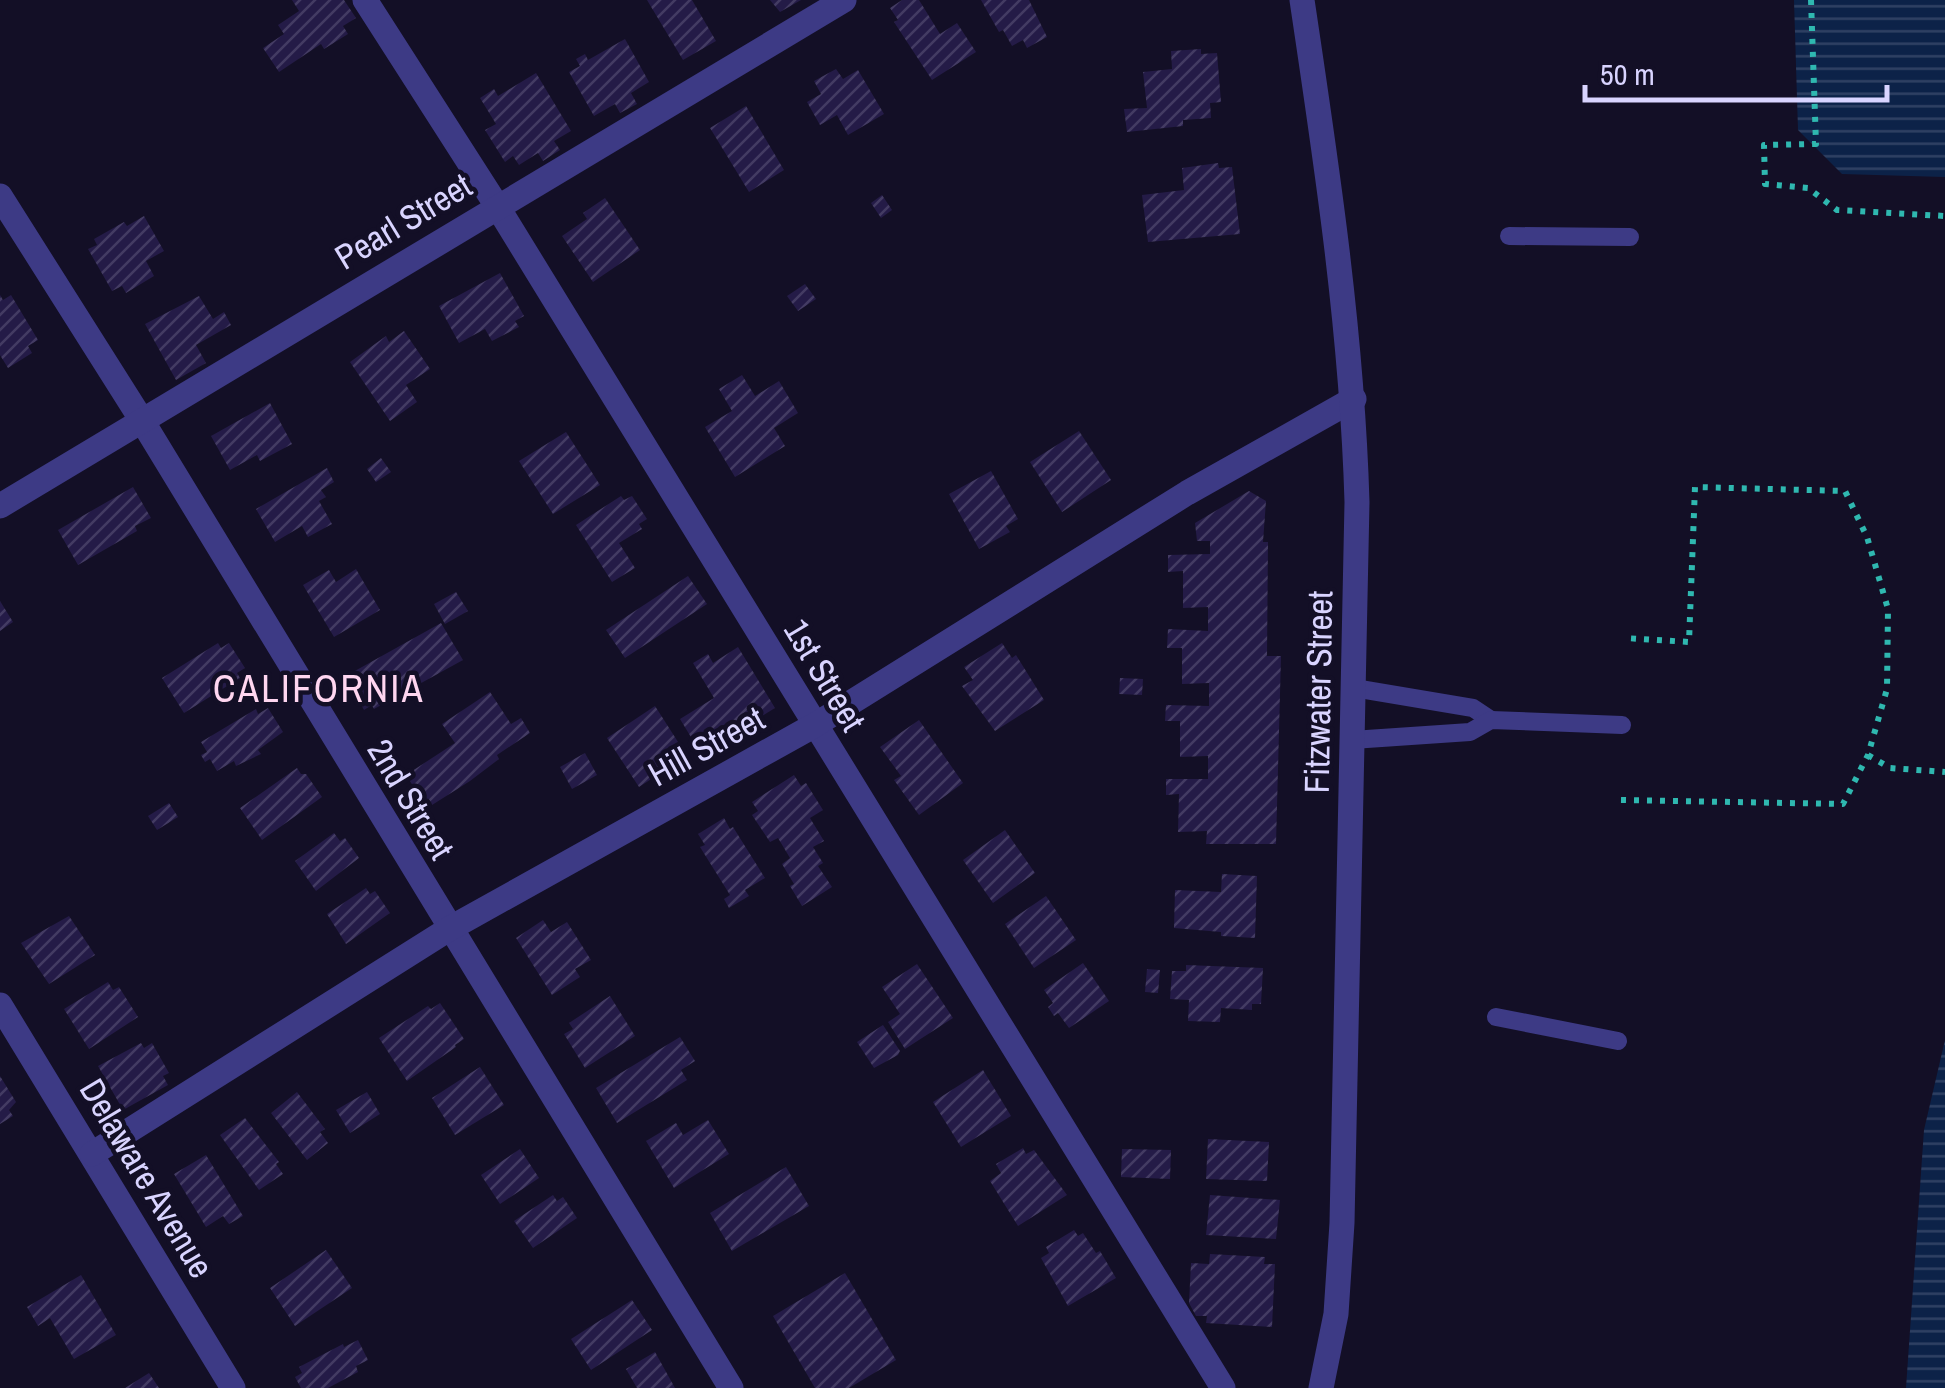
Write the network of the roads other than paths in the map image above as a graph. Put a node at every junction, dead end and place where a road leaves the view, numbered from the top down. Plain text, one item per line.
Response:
1 (365, 0) edge
2 (844, 0) edge
3 (1302, 0) edge
4 (0, 196) edge
5 (497, 206) junction
6 (1509, 236) dead end
7 (1630, 236) dead end
8 (1354, 399) junction
9 (141, 418) junction
10 (0, 506) edge
11 (1354, 688) junction
12 (1491, 720) junction
13 (815, 725) junction
14 (1622, 726) dead end
15 (1352, 740) junction
16 (448, 929) junction
17 (0, 1005) edge
18 (1496, 1017) dead end
19 (1618, 1041) dead end
20 (92, 1154) junction
21 (233, 1388) edge
22 (731, 1388) edge
23 (1223, 1388) edge
24 (1321, 1388) edge

1 - 5 street, 1st Street
2 - 5 street, Pearl Street
3 - 8 street, Fitzwater Street
4 - 9 street, 2nd Street
5 - 9 street, Pearl Street
5 - 13 street, 1st Street
6 - 7 lane
8 - 11 street, Fitzwater Street
8 - 13 street, Hill Street
9 - 10 street, Pearl Street
9 - 16 street, 2nd Street
11 - 12 lane
11 - 15 street, Fitzwater Street
12 - 14 lane
12 - 15 lane
13 - 16 street, Hill Street
13 - 23 street, 1st Street
15 - 24 street, Fitzwater Street
16 - 20 street, Hill Street
16 - 22 street, 2nd Street
17 - 20 street, Delaware Avenue
18 - 19 lane
20 - 21 street, Delaware Avenue

